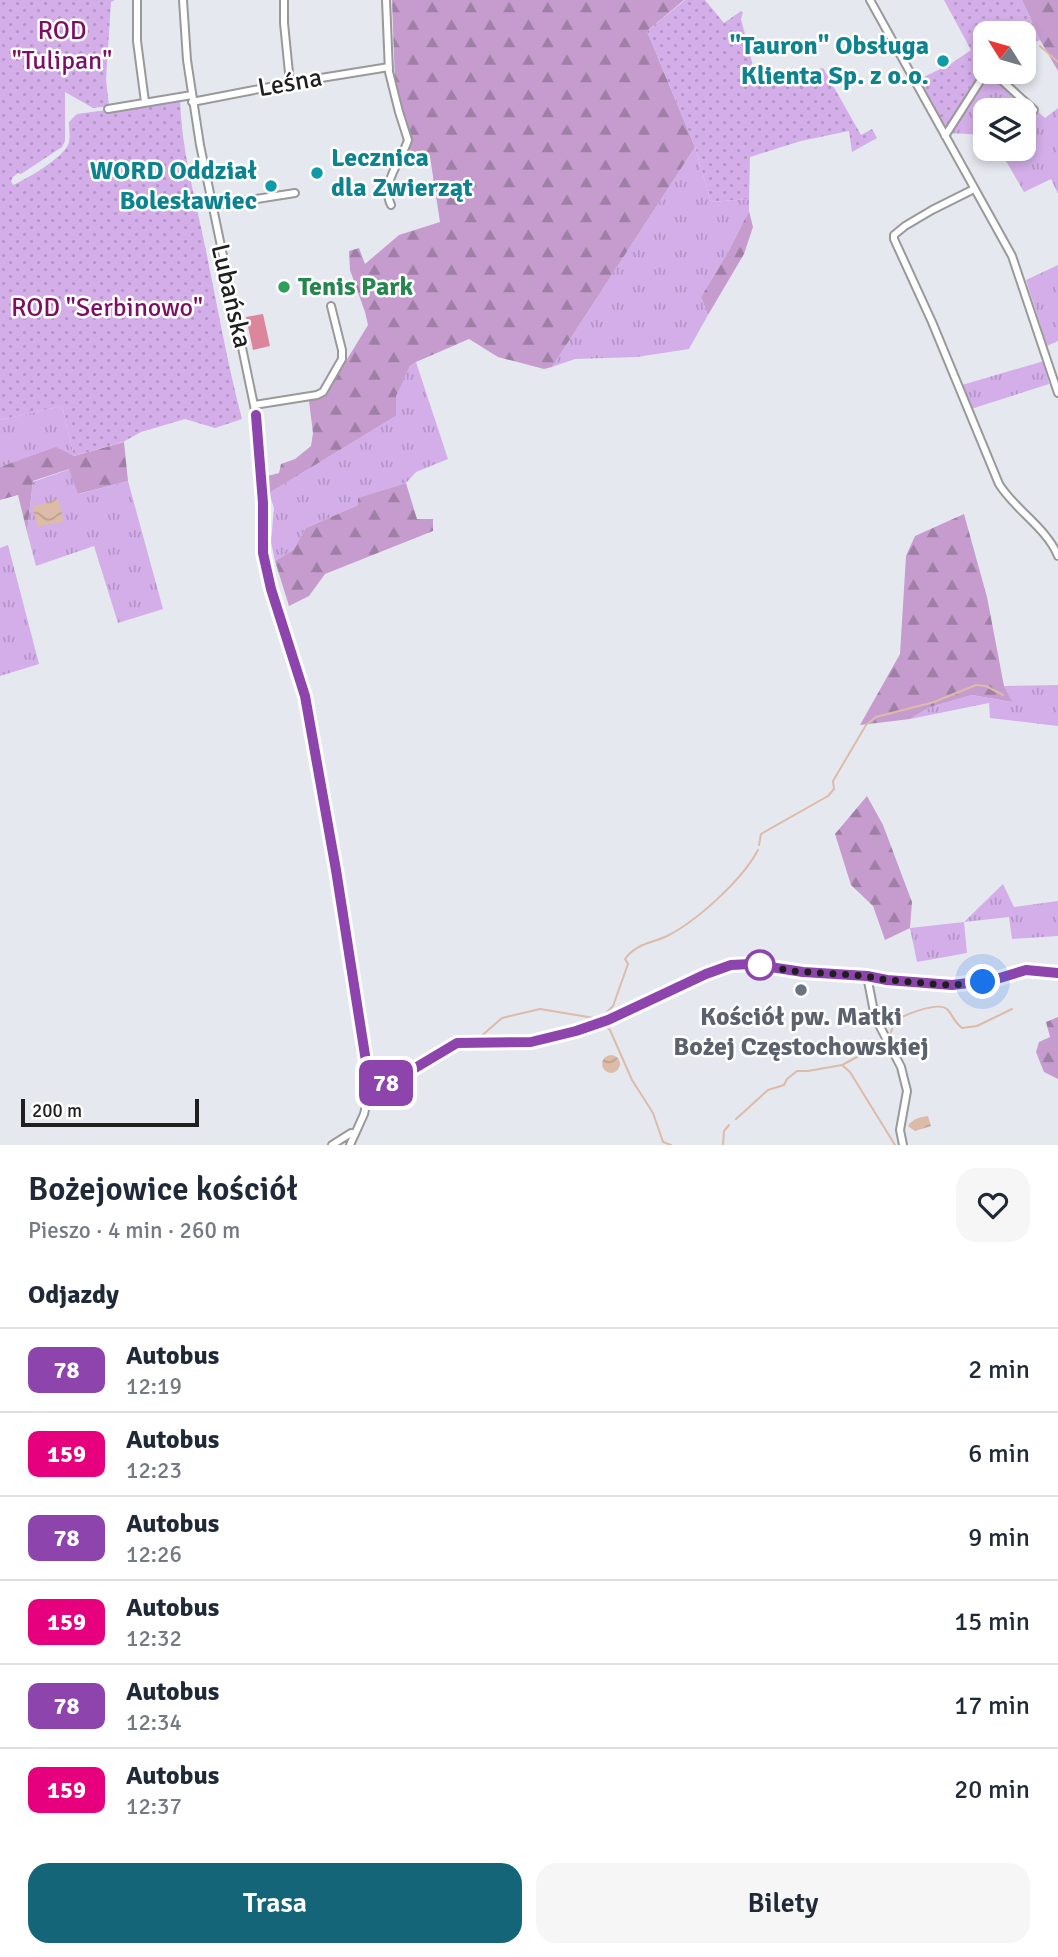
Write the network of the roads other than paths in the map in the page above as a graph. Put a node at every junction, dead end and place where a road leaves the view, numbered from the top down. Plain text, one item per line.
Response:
1 (137, 0) edge
2 (183, 0) edge
3 (284, 0) edge
4 (386, 0) edge
5 (870, 0) edge
6 (389, 67) junction
7 (290, 83) junction
8 (978, 84) edge
9 (1006, 84) edge
10 (192, 98) junction
11 (1021, 98) edge
12 (145, 102) junction
13 (108, 109) dead end
14 (945, 135) junction
15 (974, 189) junction
16 (295, 193) dead end
17 (391, 205) dead end
18 (211, 206) junction
19 (331, 306) dead end
20 (1058, 393) edge
21 (254, 405) junction
22 (1058, 556) edge
23 (1058, 973) edge
24 (867, 976) junction
25 (370, 1087) junction
26 (355, 1134) junction
27 (332, 1145) edge
28 (350, 1145) edge
29 (903, 1145) edge

1 - 12 street
2 - 10 street, Lubańska
3 - 7 street
4 - 6 street
5 - 14 street
6 - 7 street, Leśna
6 - 17 street
7 - 10 street, Leśna
8 - 14 street
9 - 11 street
10 - 12 street
10 - 18 street, Lubańska
12 - 13 street
14 - 15 street
15 - 20 street
15 - 22 street
16 - 18 street
18 - 21 street, Lubańska
19 - 21 street
21 - 25 street, Lubańska
23 - 24 street
24 - 25 street
24 - 29 street
25 - 26 street
26 - 27 street
26 - 28 street

